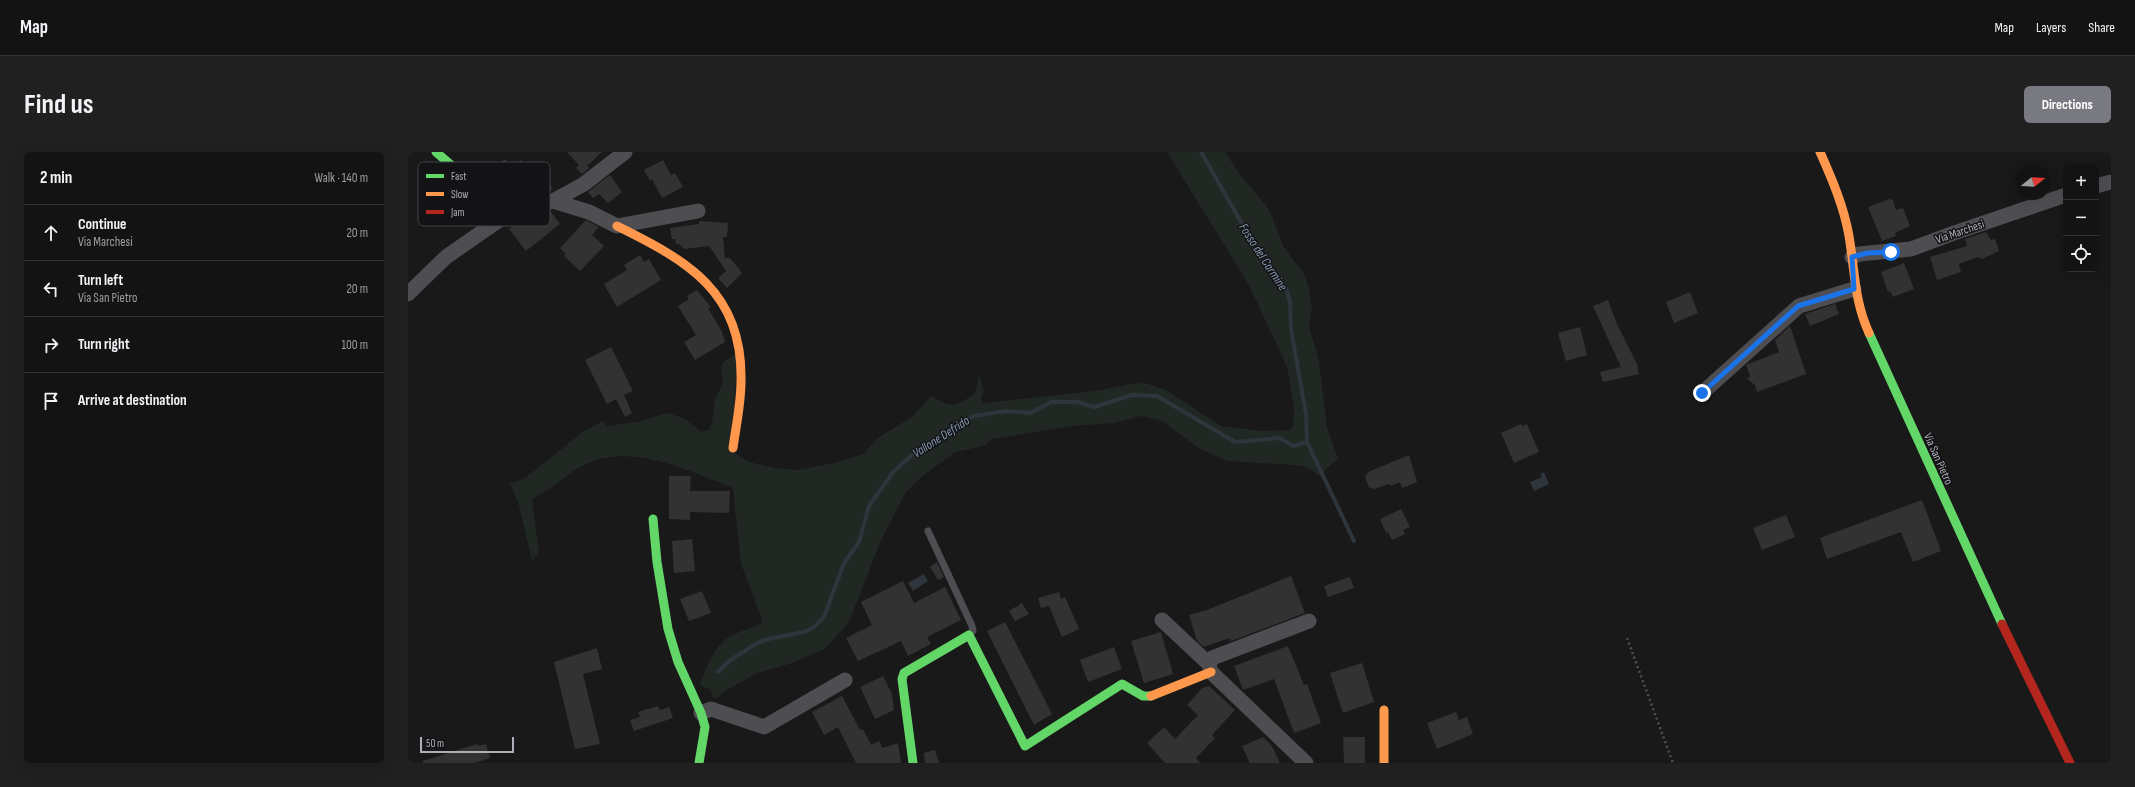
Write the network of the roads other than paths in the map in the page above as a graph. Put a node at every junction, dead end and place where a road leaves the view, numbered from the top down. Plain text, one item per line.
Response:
1 (436, 152) edge
2 (625, 152) edge
3 (1820, 152) edge
4 (448, 162) edge
5 (2111, 182) edge
6 (2099, 185) edge
7 (2063, 197) edge
8 (553, 201) junction
9 (550, 202) edge
10 (698, 212) dead end
11 (491, 226) edge
12 (617, 226) junction
13 (1852, 257) junction
14 (1854, 289) junction
15 (408, 294) edge
16 (1702, 393) dead end
17 (733, 448) dead end
18 (653, 519) dead end
19 (928, 531) dead end
20 (1162, 620) dead end
21 (1309, 621) dead end
22 (969, 635) junction
23 (1210, 668) junction
24 (845, 680) dead end
25 (1384, 710) dead end
26 (701, 713) junction
27 (699, 763) edge
28 (913, 763) edge
29 (1306, 763) edge
30 (1384, 763) edge
31 (2070, 763) edge

1 - 4 street
2 - 8 street
3 - 13 street, Via San Pietro
5 - 6 street
7 - 13 street, Via Marchesi
8 - 9 street
8 - 12 street
10 - 12 street
11 - 15 street
12 - 17 street
13 - 14 street, Via San Pietro
14 - 16 street
14 - 31 street, Via San Pietro
18 - 26 street
19 - 22 lane
20 - 23 street
21 - 23 street
22 - 23 street
22 - 28 street
23 - 29 street
24 - 26 street
25 - 30 street
26 - 27 street

